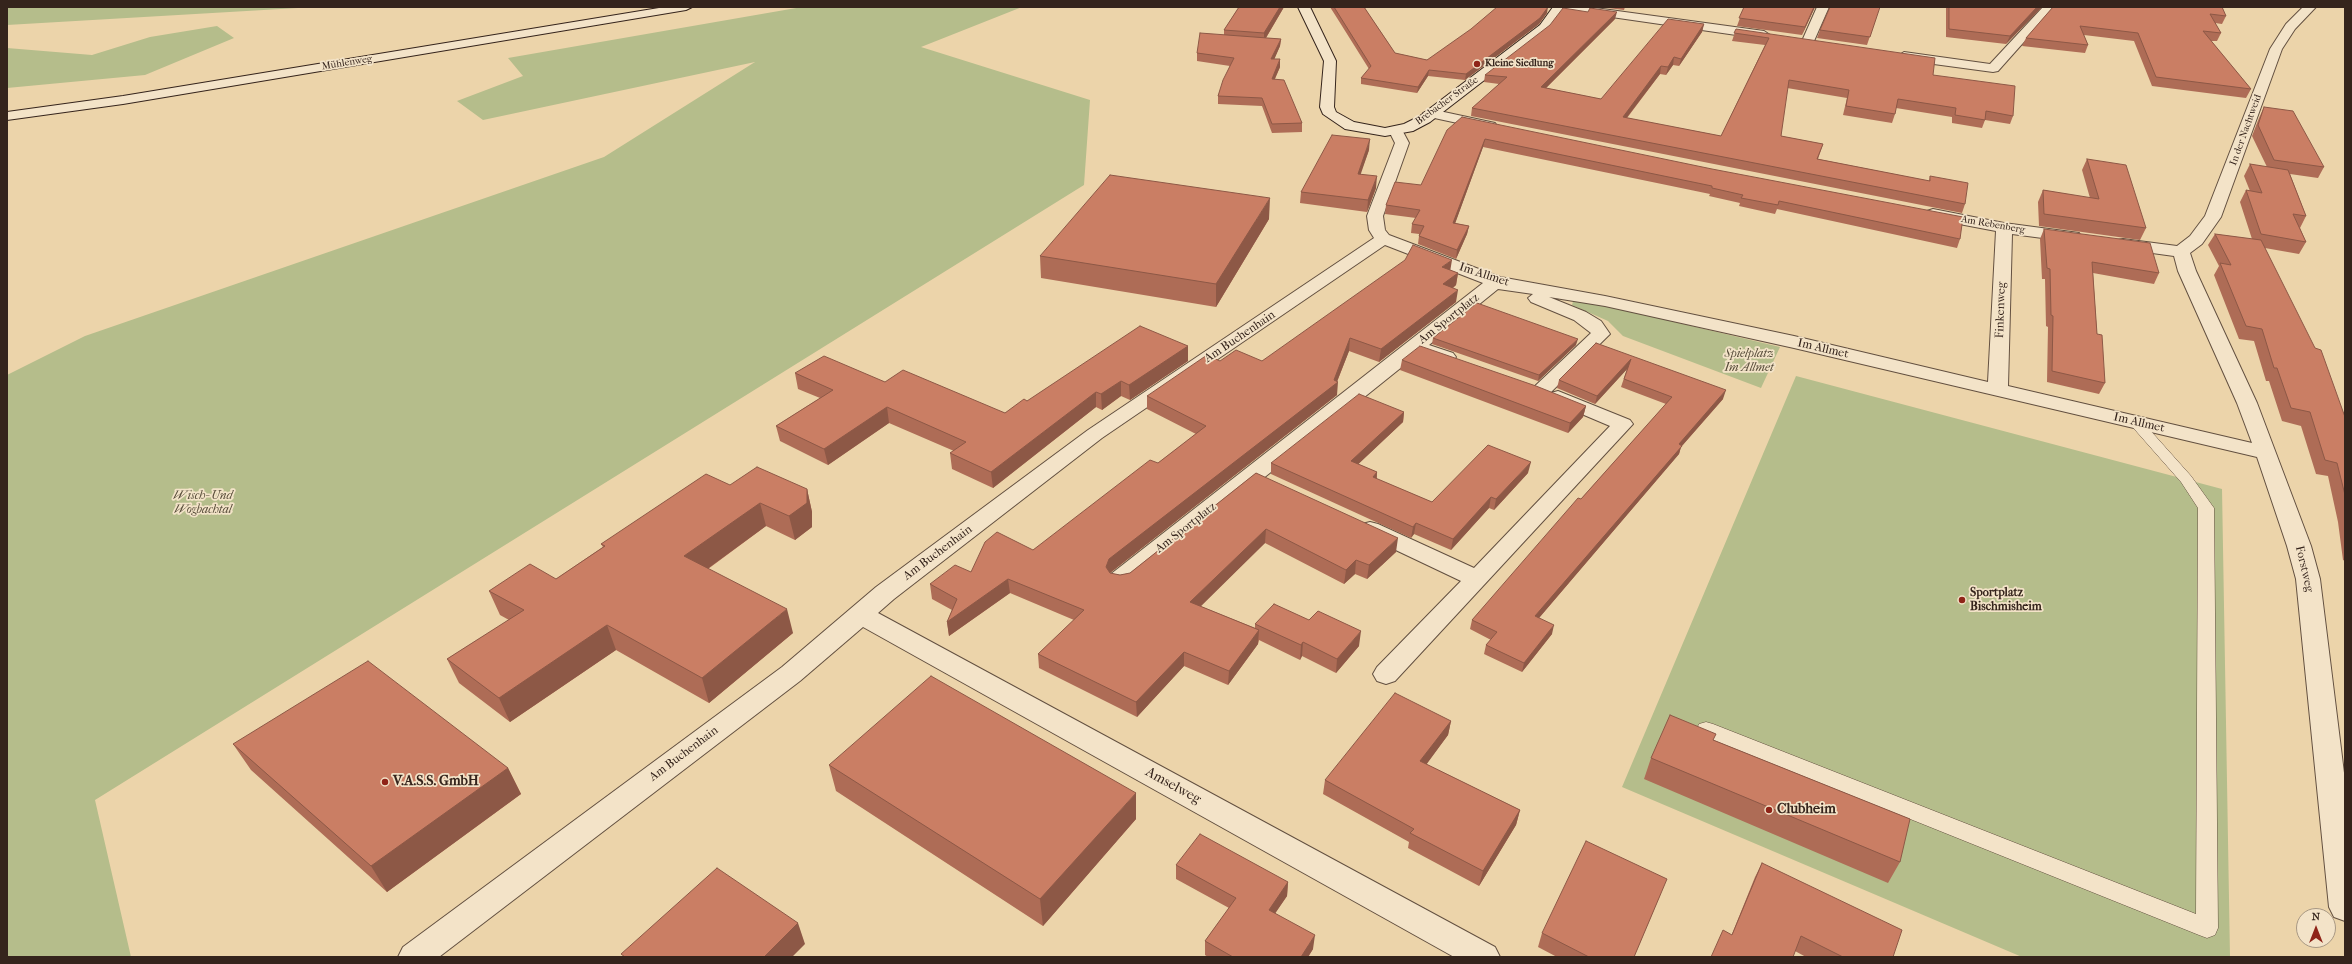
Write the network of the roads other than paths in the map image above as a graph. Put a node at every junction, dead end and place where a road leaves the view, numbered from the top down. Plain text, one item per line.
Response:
1 (686, 7) edge
2 (1304, 7) edge
3 (1559, 7) edge
4 (1563, 7) edge
5 (1823, 7) edge
6 (2049, 7) edge
7 (2310, 7) edge
8 (1773, 36) edge
9 (1794, 39) edge
10 (1808, 41) junction
11 (1822, 43) edge
12 (1889, 53) edge
13 (1430, 113) junction
14 (7, 116) edge
15 (1508, 129) edge
16 (1396, 131) junction
17 (1919, 212) edge
18 (2004, 228) junction
19 (1384, 238) junction
20 (2089, 240) edge
21 (2112, 243) edge
22 (2181, 252) junction
23 (1496, 282) junction
24 (1414, 346) junction
25 (1467, 364) edge
26 (1519, 383) edge
27 (1541, 391) junction
28 (1998, 391) junction
29 (2136, 423) junction
30 (2266, 453) junction
31 (1252, 475) junction
32 (1274, 485) edge
33 (1354, 522) edge
34 (1477, 579) junction
35 (1120, 580) edge
36 (862, 616) junction
37 (1386, 674) dead end
38 (1701, 740) edge
39 (2345, 907) edge
40 (414, 957) edge
41 (1484, 957) edge

1 - 14 street, Mühlenweg
2 - 16 street, Brebacher Straße
3 - 13 street, Brebacher Straße
4 - 8 street
5 - 10 street
6 - 12 street
7 - 22 street, In der Nachtweid
9 - 10 street
10 - 11 street
13 - 15 street
13 - 16 street, Brebacher Straße
16 - 19 street
17 - 18 street, Am Rebenberg
18 - 20 street, Am Rebenberg
18 - 28 street, Finkenweg
19 - 23 street, Im Allmet
19 - 36 street, Am Buchenhain
21 - 22 street
22 - 30 street, Forstweg
23 - 24 street, Am Sportplatz
23 - 27 street
23 - 28 street, Im Allmet
24 - 25 street, Am Sportplatz
24 - 31 street, Am Sportplatz
26 - 27 street
27 - 34 street
28 - 29 street, Im Allmet
29 - 30 street, Im Allmet
29 - 38 lane
30 - 39 street, Forstweg
31 - 32 street
31 - 35 street, Am Sportplatz
33 - 34 street
34 - 37 street
36 - 40 street, Am Buchenhain
36 - 41 street, Amselweg

